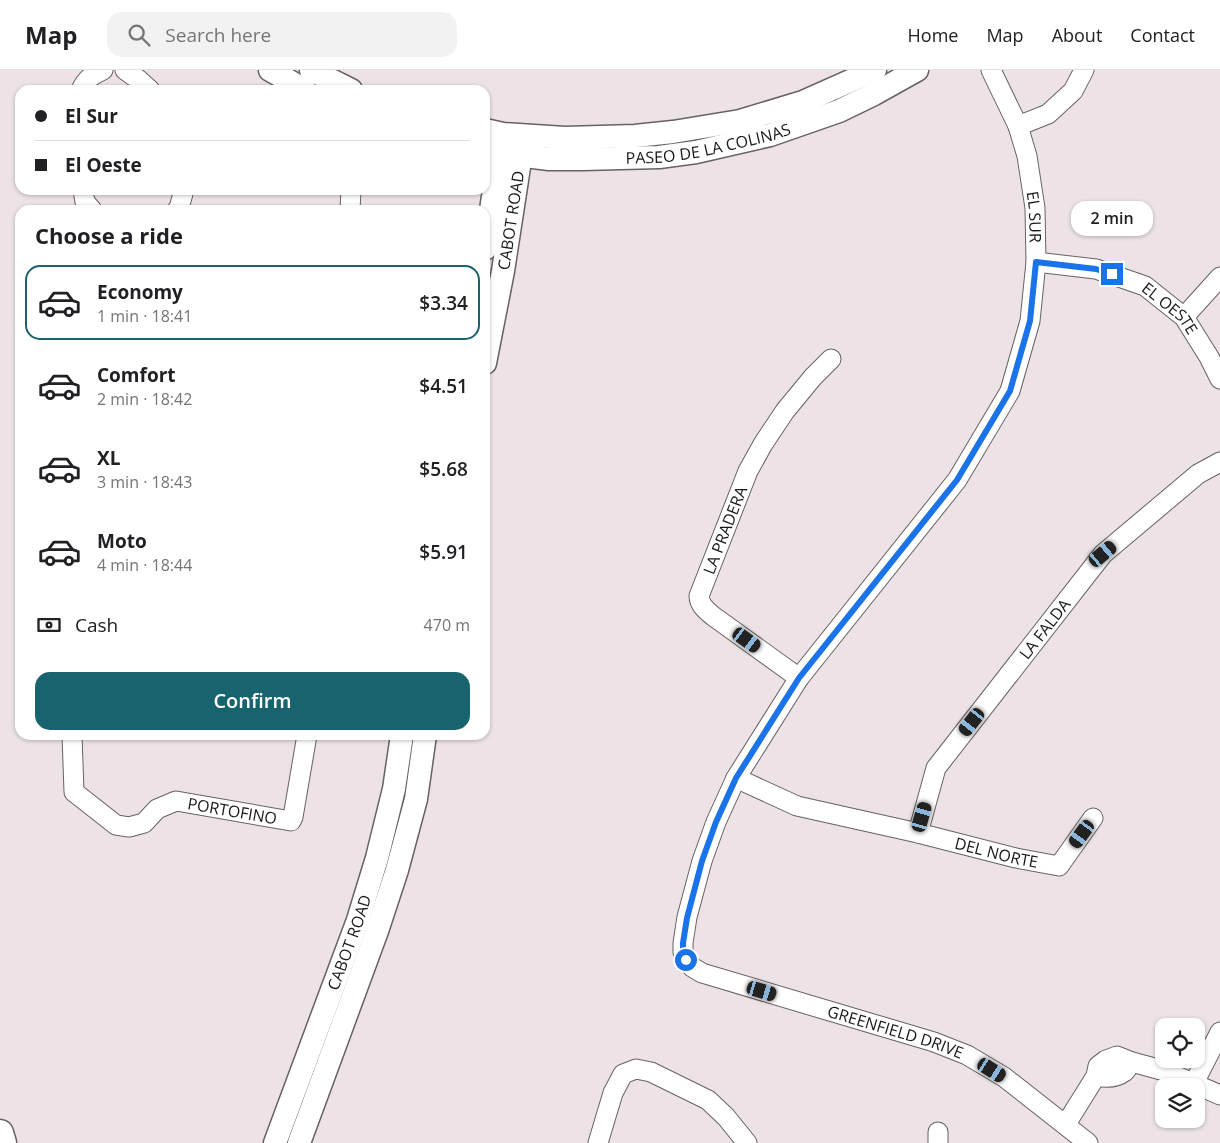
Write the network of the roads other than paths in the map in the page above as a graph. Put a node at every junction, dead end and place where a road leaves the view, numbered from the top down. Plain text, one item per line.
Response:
1 (103, 70) edge
2 (270, 70) edge
3 (311, 70) edge
4 (875, 70) edge
5 (917, 70) edge
6 (991, 70) edge
7 (1084, 70) edge
8 (84, 85) edge
9 (296, 85) edge
10 (341, 85) edge
11 (1018, 126) junction
12 (503, 143) edge
13 (490, 220) edge
14 (1036, 262) junction
15 (1220, 277) edge
16 (1184, 317) junction
17 (490, 336) edge
18 (831, 359) dead end
19 (1220, 379) edge
20 (1220, 462) edge
21 (799, 678) junction
22 (72, 740) edge
23 (306, 740) edge
24 (401, 740) edge
25 (424, 740) edge
26 (736, 778) junction
27 (1093, 818) dead end
28 (918, 833) junction
29 (686, 960) joint
30 (1220, 1032) edge
31 (1183, 1078) edge
32 (1197, 1078) edge
33 (1205, 1088) edge
34 (1220, 1095) edge
35 (1066, 1124) junction
36 (0, 1133) edge
37 (3, 1143) edge
38 (275, 1143) edge
39 (299, 1143) edge
40 (598, 1143) edge
41 (747, 1143) edge
42 (1088, 1143) edge

1 - 8 street
2 - 9 main road
3 - 10 main road
4 - 12 main road, PASEO DE LA COLINAS
5 - 12 main road, PASEO DE LA COLINAS
6 - 11 street, EL SUR
7 - 11 street
11 - 14 street, EL SUR
12 - 13 main road, CABOT ROAD
12 - 17 main road, CABOT ROAD
14 - 16 street, EL OESTE
14 - 21 street, EL SUR
15 - 16 street
16 - 19 street, EL OESTE
18 - 21 street, LA PRADERA
20 - 28 street, LA FALDA
21 - 26 street, EL SUR
22 - 23 street, PORTOFINO
24 - 38 main road, CABOT ROAD
25 - 39 main road, CABOT ROAD
26 - 28 street, DEL NORTE
26 - 29 street, EL SUR
27 - 28 street, DEL NORTE
29 - 35 street, GREENFIELD DRIVE
30 - 32 street
31 - 35 street
33 - 34 street
35 - 42 street, GREENFIELD DRIVE
36 - 37 highway
40 - 41 street

